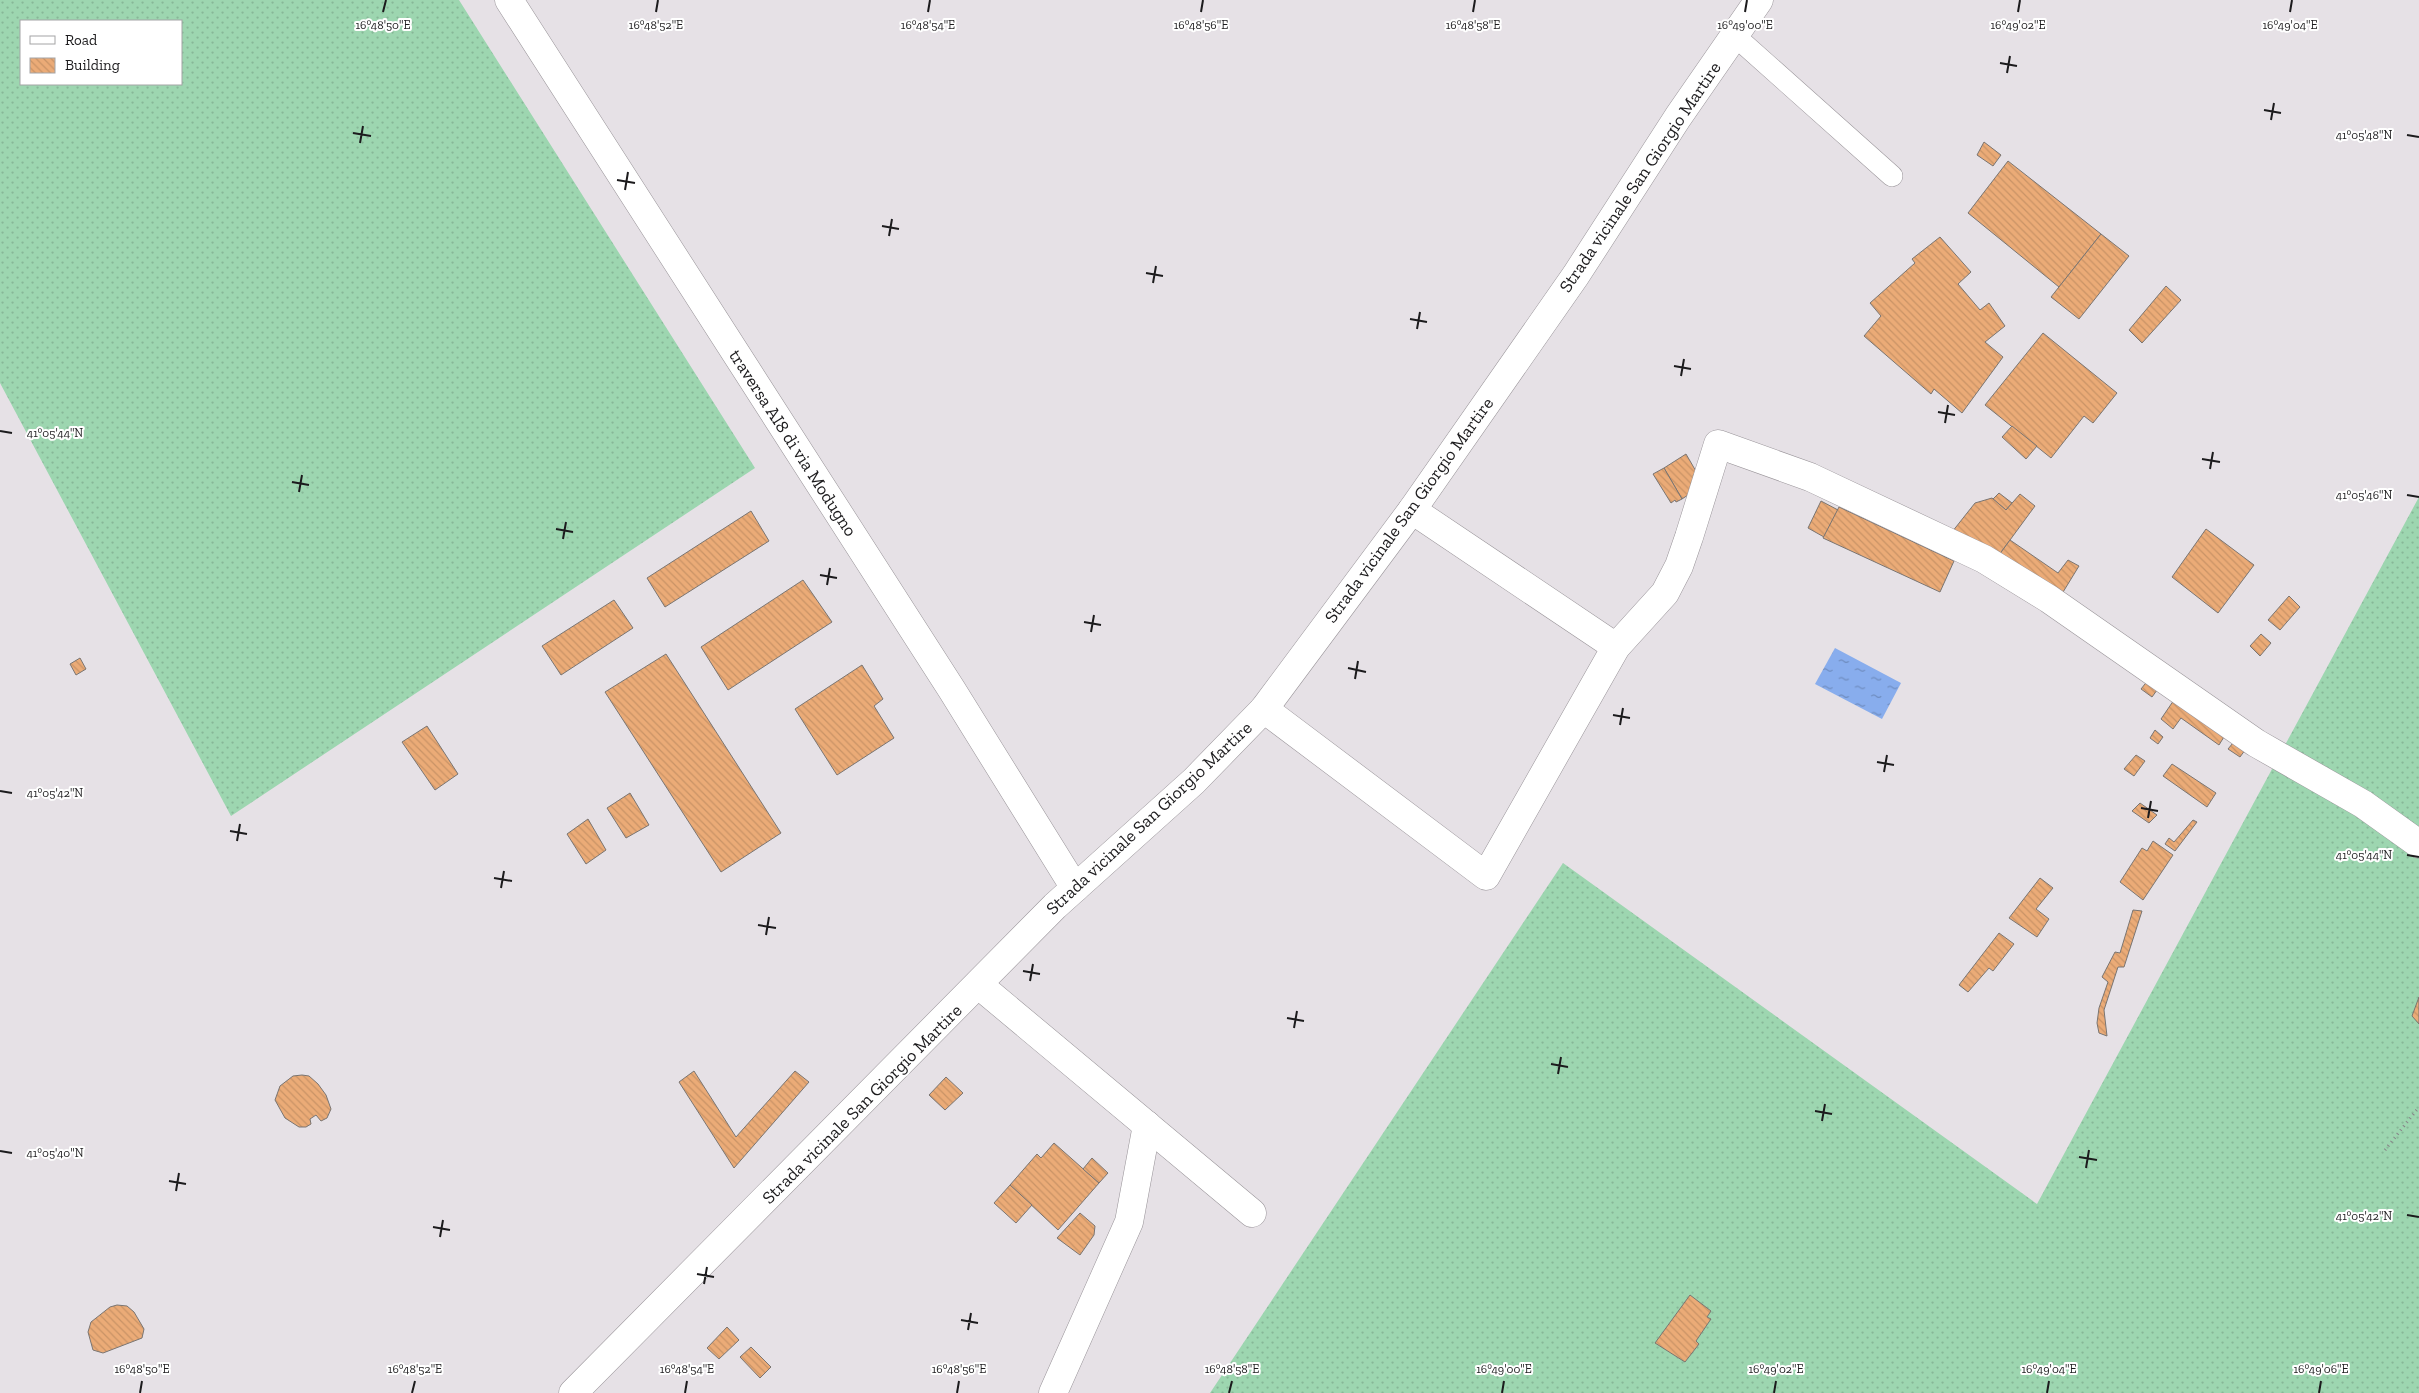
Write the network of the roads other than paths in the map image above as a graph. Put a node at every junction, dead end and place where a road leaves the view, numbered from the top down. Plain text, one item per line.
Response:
1 (509, 0) edge
2 (1759, 0) edge
3 (1734, 36) junction
4 (1892, 176) dead end
5 (1412, 510) junction
6 (1616, 647) junction
7 (1264, 709) junction
8 (2419, 844) edge
9 (1075, 888) junction
10 (979, 985) junction
11 (1147, 1125) junction
12 (1252, 1212) dead end
13 (573, 1393) edge
14 (1053, 1393) edge

1 - 9 street, traversa AI8 di via Modugno
2 - 3 street, Strada vicinale San Giorgio Martire
3 - 4 lane
3 - 5 street, Strada vicinale San Giorgio Martire
5 - 6 street
5 - 7 street, Strada vicinale San Giorgio Martire
6 - 7 street
6 - 8 street
7 - 9 street, Strada vicinale San Giorgio Martire
9 - 10 street, Strada vicinale San Giorgio Martire
10 - 11 street
10 - 13 street, Strada vicinale San Giorgio Martire
11 - 12 street
11 - 14 street

